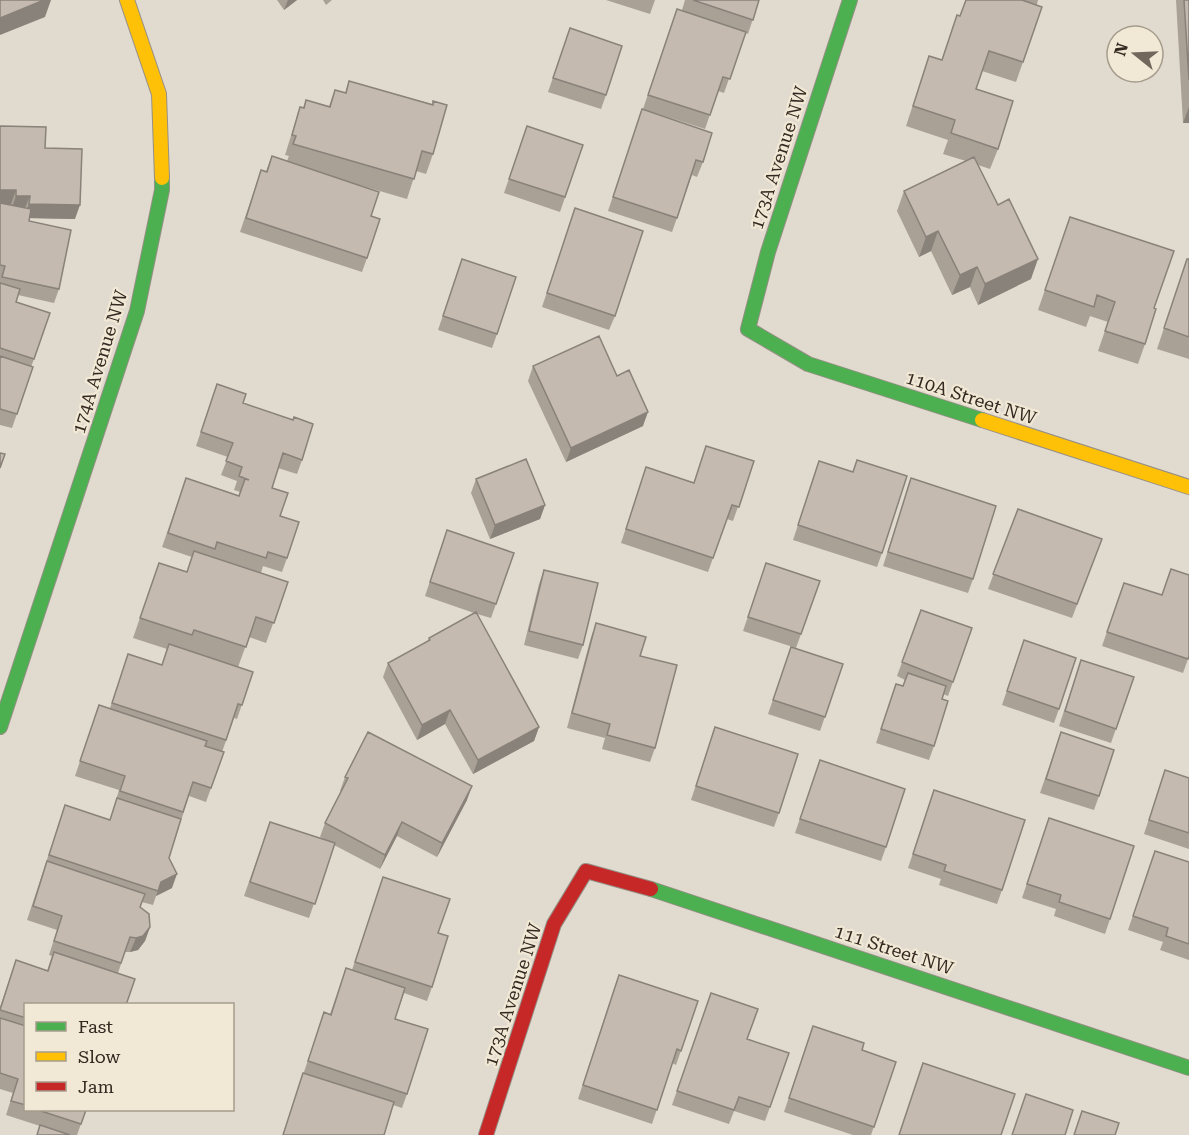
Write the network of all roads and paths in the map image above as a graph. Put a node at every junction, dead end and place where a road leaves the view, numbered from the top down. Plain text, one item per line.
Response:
1 (128, 0) edge
2 (850, 0) edge
3 (748, 329) joint
4 (1189, 487) edge
5 (0, 727) edge
6 (586, 871) joint
7 (1189, 1068) edge
8 (486, 1135) edge

1 - 5 street, 174A Avenue NW
2 - 3 street, 173A Avenue NW
3 - 4 street, 110A Street NW
6 - 7 street, 111 Street NW
6 - 8 street, 173A Avenue NW

